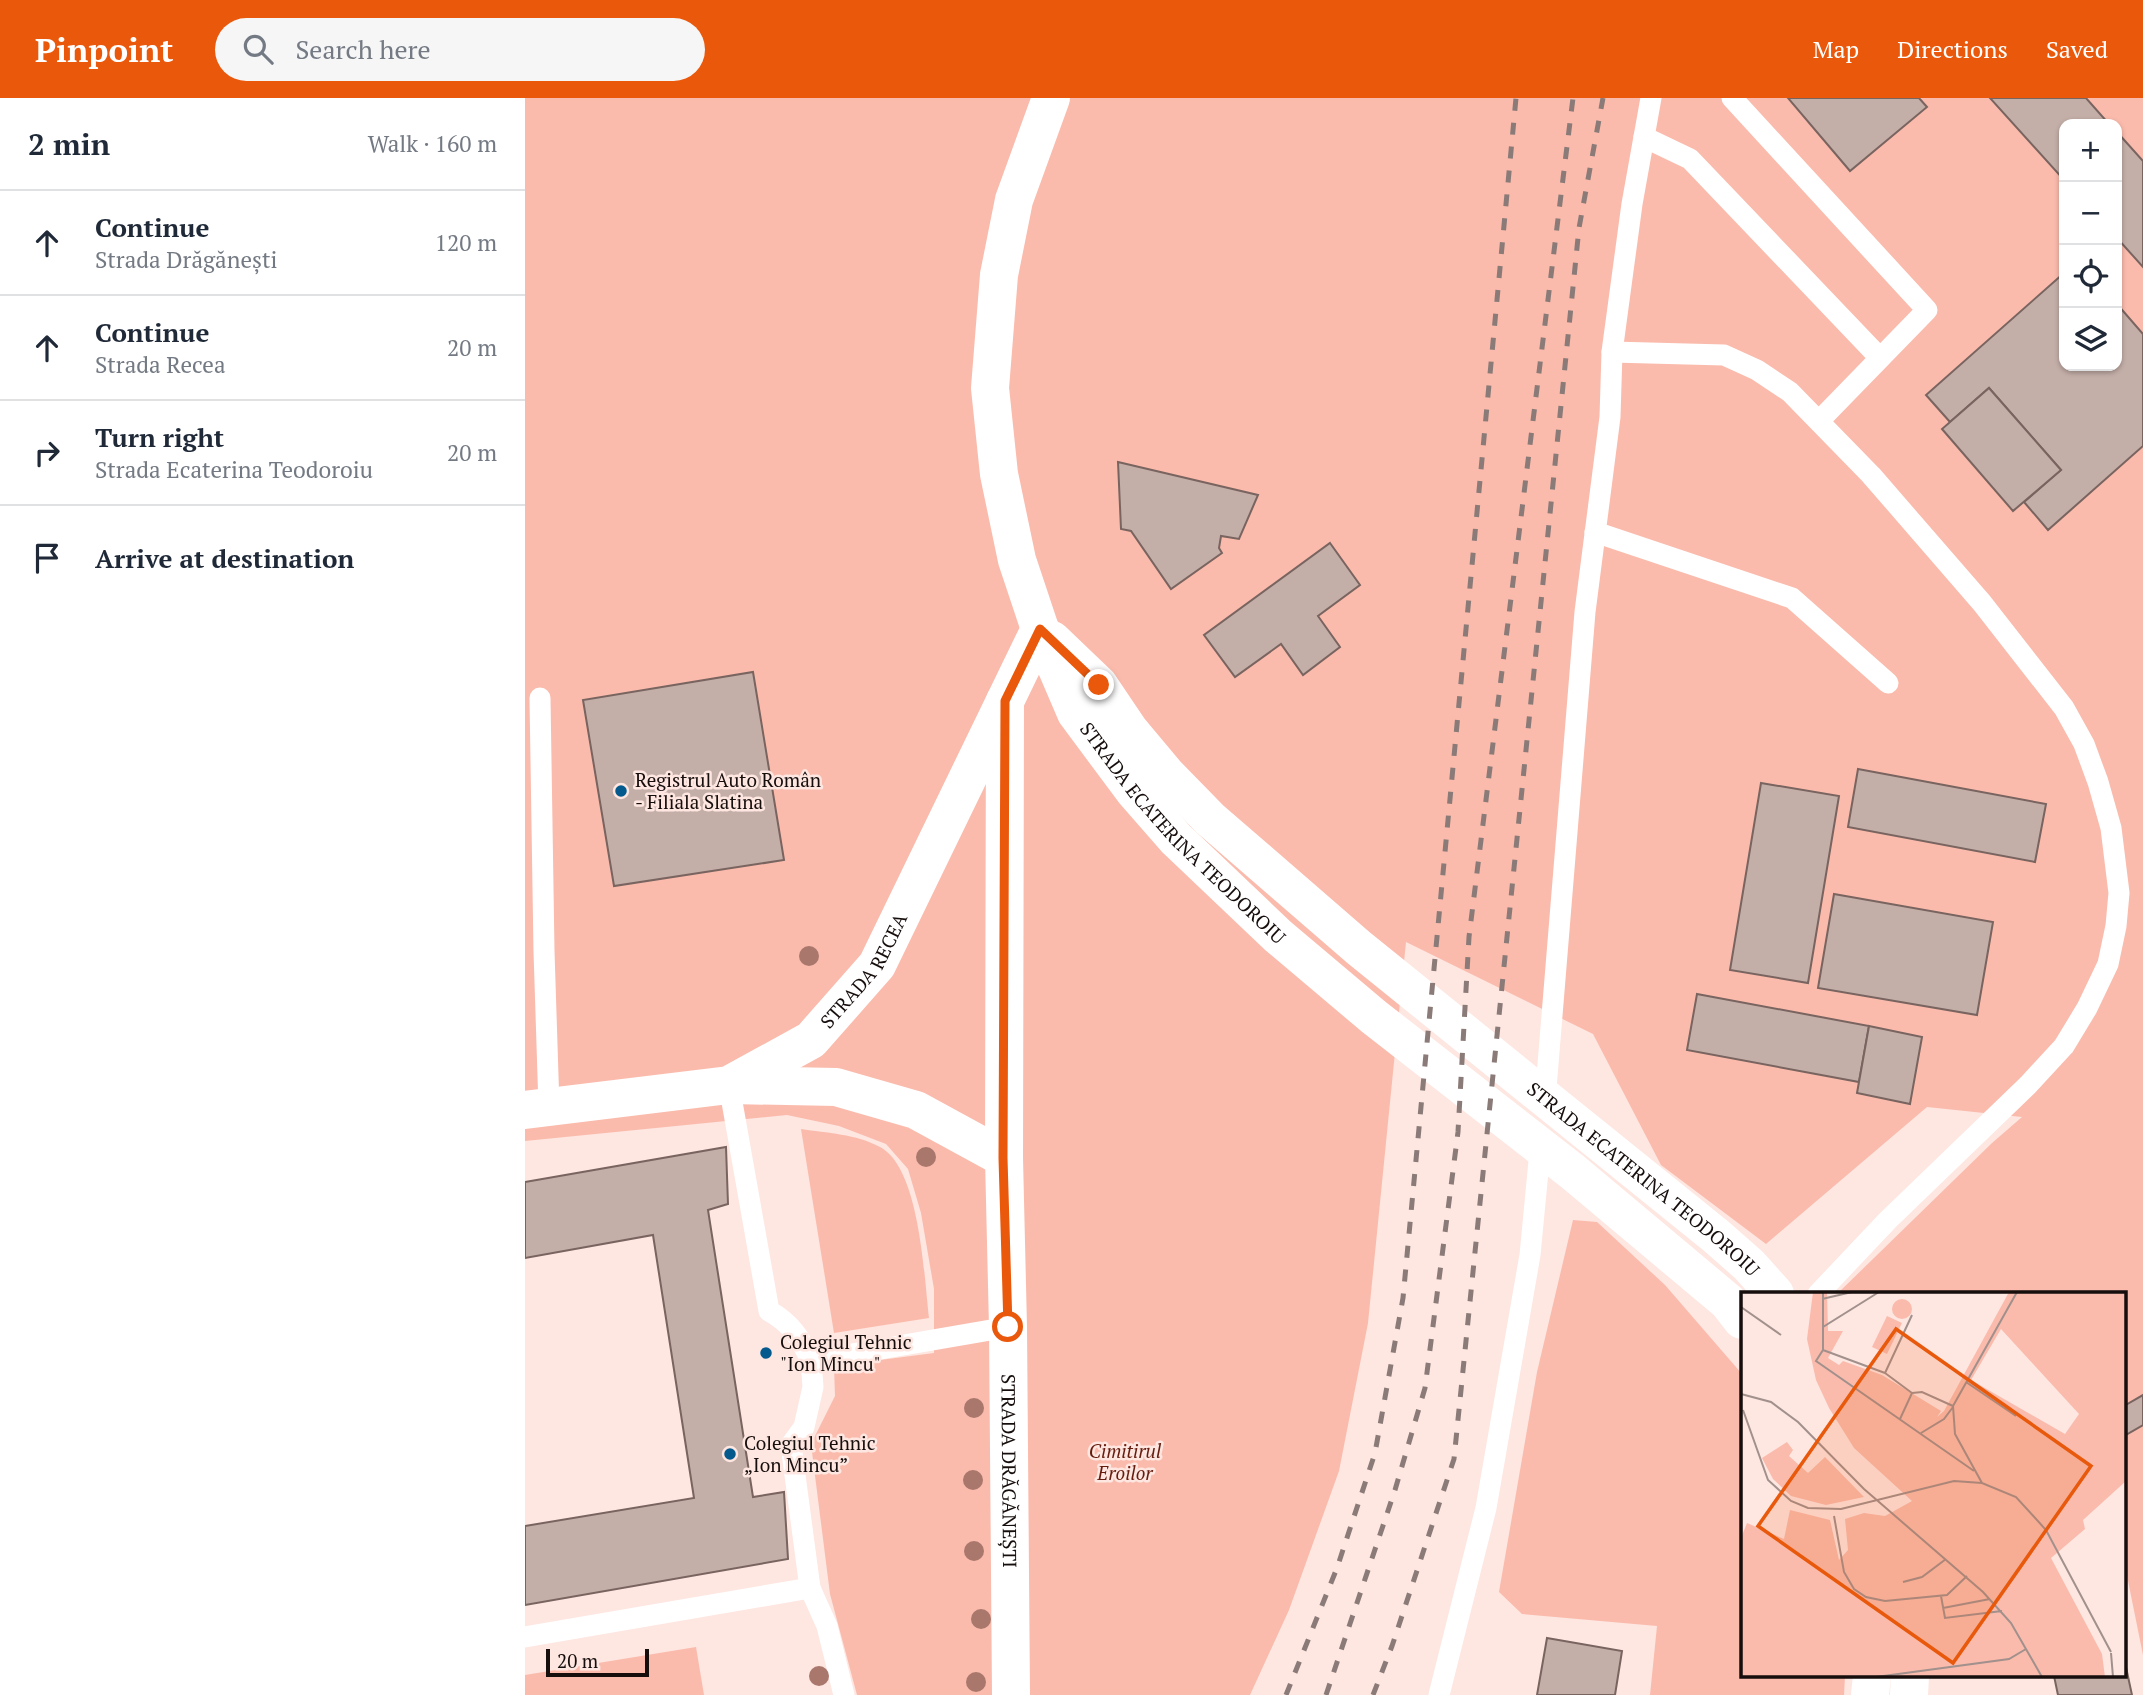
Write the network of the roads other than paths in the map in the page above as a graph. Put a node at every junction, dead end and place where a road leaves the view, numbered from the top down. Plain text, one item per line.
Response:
1 (1051, 98) edge
2 (1651, 98) edge
3 (1732, 98) edge
4 (1644, 137) junction
5 (1612, 352) junction
6 (1879, 358) junction
7 (1819, 421) junction
8 (1595, 532) junction
9 (1040, 629) junction
10 (1888, 683) dead end
11 (540, 698) dead end
12 (1005, 701) junction
13 (729, 1085) junction
14 (537, 1108) edge
15 (1003, 1158) junction
16 (1773, 1292) edge
17 (1820, 1292) edge
18 (1741, 1319) edge
19 (1008, 1327) junction
20 (811, 1361) junction
21 (810, 1588) junction
22 (525, 1637) edge
23 (844, 1695) edge
24 (1011, 1695) edge
25 (1439, 1695) edge

1 - 9 main road
2 - 4 lane
3 - 6 lane
4 - 5 lane
4 - 6 lane
5 - 7 lane
5 - 8 lane
6 - 7 lane
7 - 17 lane
8 - 10 lane
8 - 25 lane
9 - 12 main road, STRADA RECEA
9 - 16 main road, STRADA ECATERINA TEODOROIU
9 - 18 main road, STRADA ECATERINA TEODOROIU
11 - 14 lane
12 - 13 main road, STRADA RECEA
12 - 15 main road, STRADA DRĂGĂNEȘTI
13 - 14 main road, STRADA RECEA
13 - 15 main road
13 - 20 lane
15 - 19 main road, STRADA DRĂGĂNEȘTI
19 - 20 lane
19 - 24 main road, STRADA DRĂGĂNEȘTI
20 - 21 lane
21 - 22 lane
21 - 23 lane

